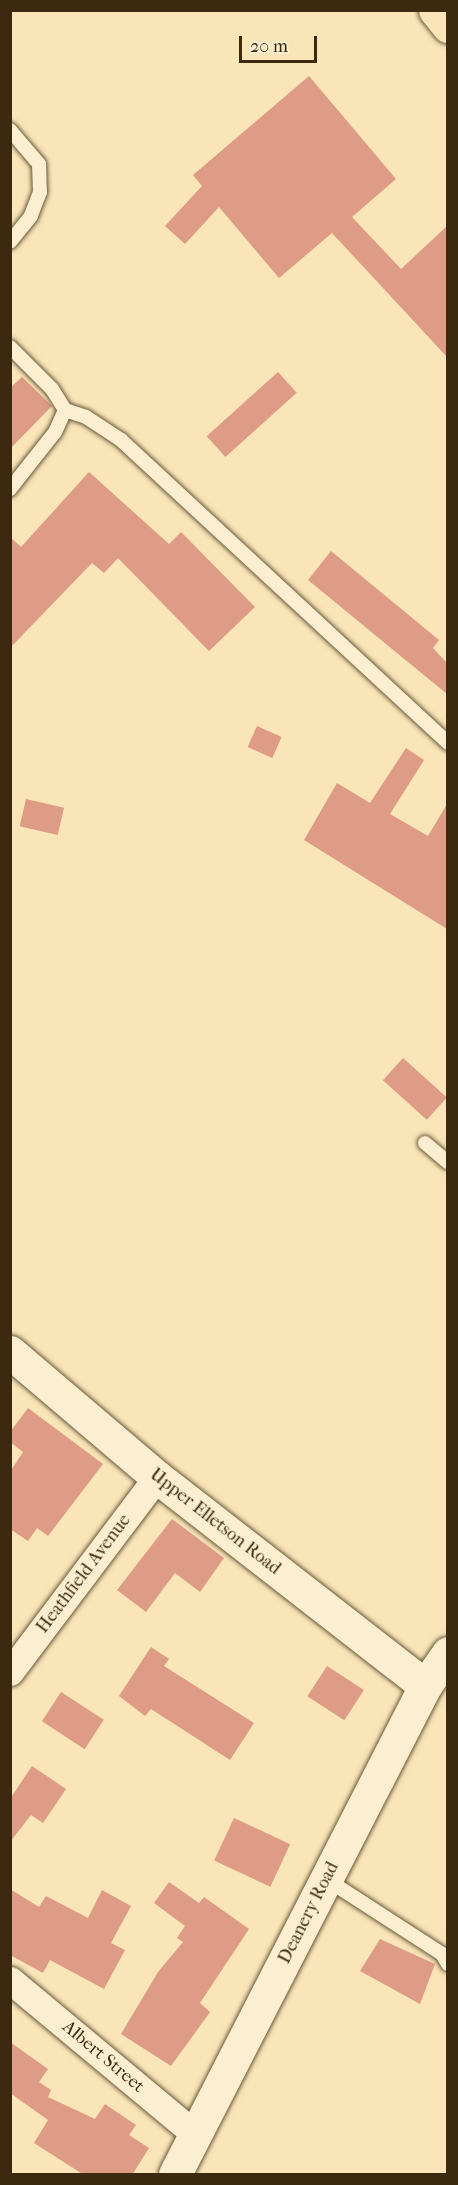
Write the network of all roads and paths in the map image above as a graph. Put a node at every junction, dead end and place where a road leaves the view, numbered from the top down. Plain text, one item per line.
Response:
1 (435, 10) edge
2 (447, 26) edge
3 (10, 130) edge
4 (10, 242) edge
5 (10, 347) edge
6 (65, 410) junction
7 (10, 489) edge
8 (447, 743) edge
9 (425, 1143) dead end
10 (447, 1162) edge
11 (10, 1352) edge
12 (157, 1477) junction
13 (447, 1653) edge
14 (10, 1672) edge
15 (425, 1686) junction
16 (326, 1879) junction
17 (447, 1965) edge
18 (10, 1980) edge
19 (195, 2134) junction
20 (175, 2175) edge

1 - 2 main road
3 - 4 lane
5 - 6 lane
6 - 7 lane
6 - 8 lane
9 - 10 lane
11 - 12 street, Upper Elletson Road
12 - 14 street, Heathfield Avenue
12 - 15 street, Upper Elletson Road
13 - 15 street, Deanery Road
15 - 16 street, Deanery Road
16 - 17 lane
16 - 19 street, Deanery Road
18 - 19 street, Albert Street
19 - 20 street, Deanery Road

